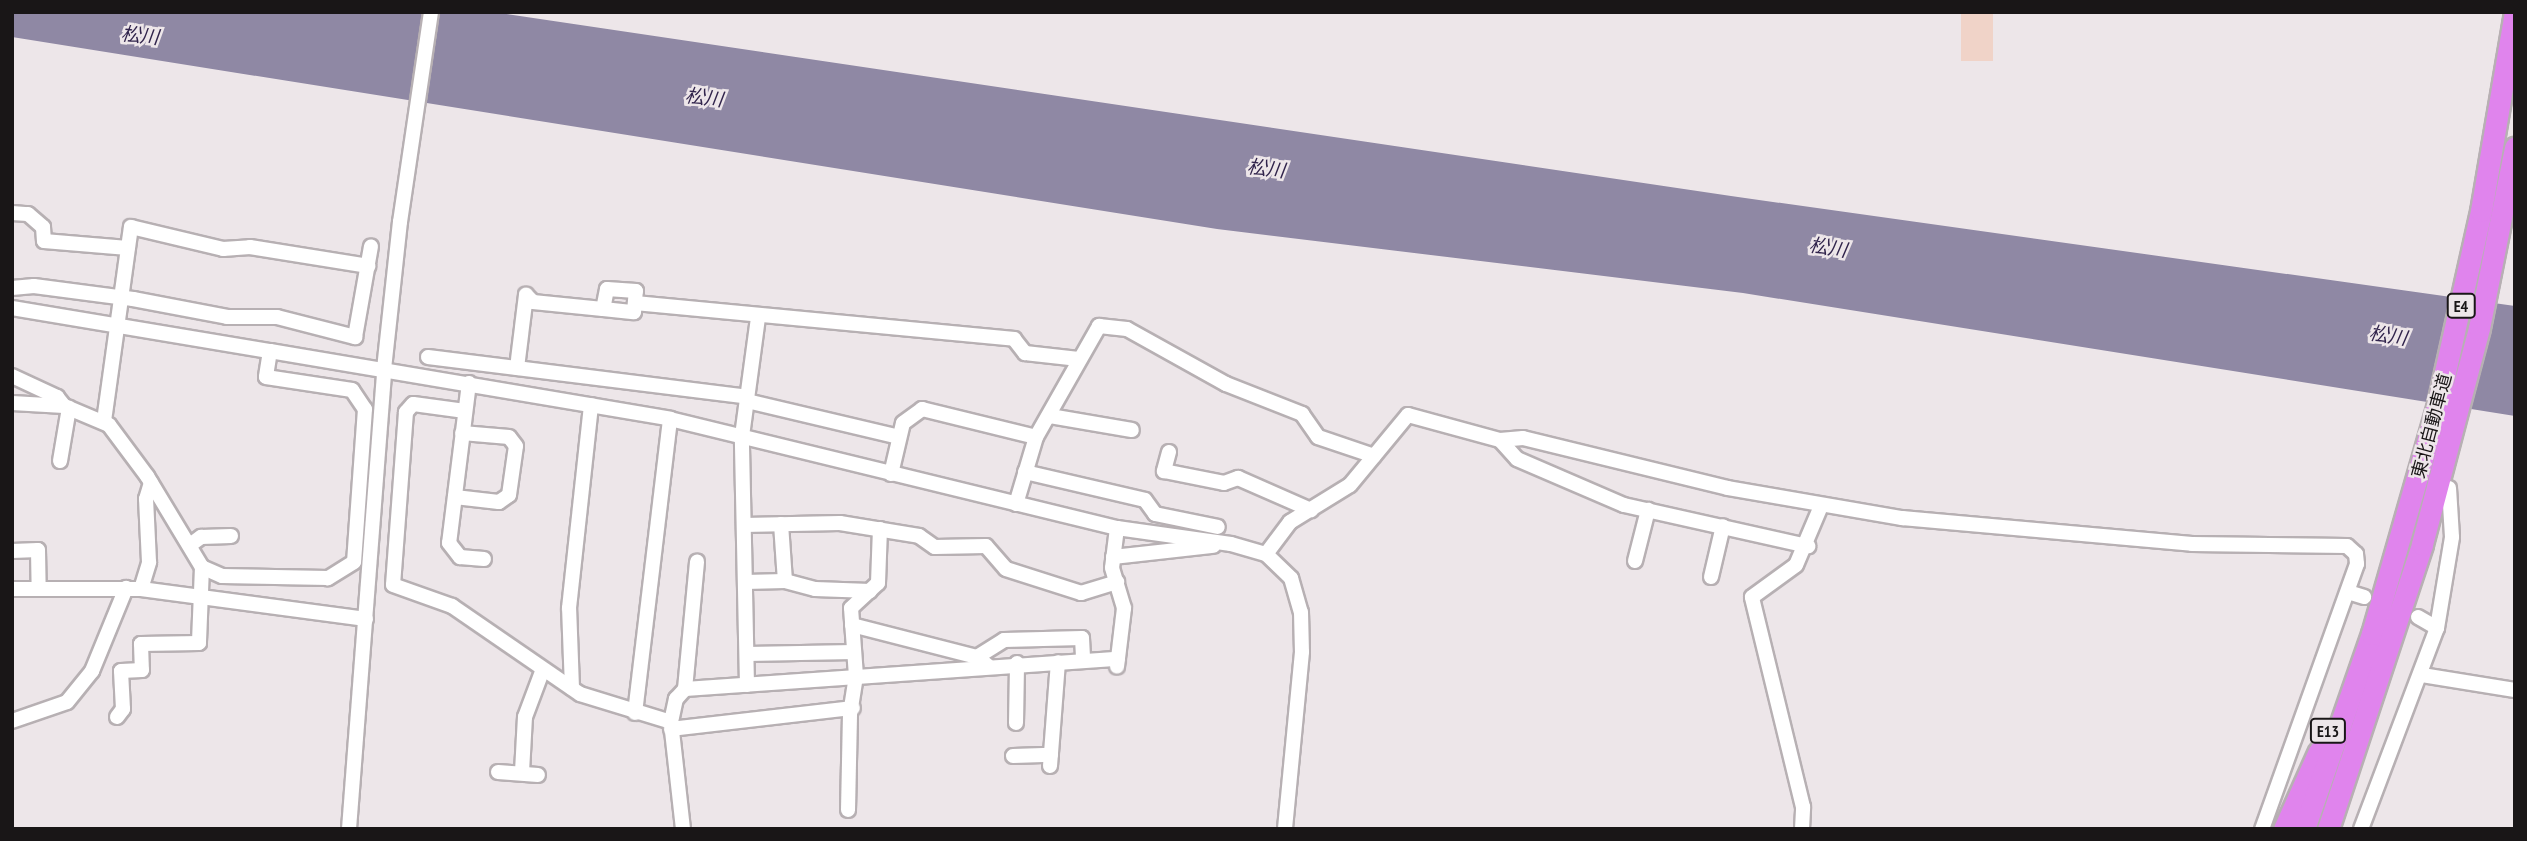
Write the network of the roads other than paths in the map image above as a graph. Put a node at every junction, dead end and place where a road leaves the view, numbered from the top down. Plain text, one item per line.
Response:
1 (431, 12) edge
2 (2515, 13) edge
3 (2515, 148) edge
4 (12, 213) edge
5 (371, 246) dead end
6 (128, 248) junction
7 (368, 266) junction
8 (12, 288) edge
9 (121, 299) junction
10 (635, 303) junction
11 (12, 308) edge
12 (603, 309) junction
13 (758, 318) junction
14 (117, 324) junction
15 (271, 351) junction
16 (428, 357) dead end
17 (1079, 359) junction
18 (517, 368) junction
19 (384, 369) junction
20 (12, 376) edge
21 (469, 383) junction
22 (747, 399) junction
23 (12, 403) edge
24 (591, 405) junction
25 (67, 407) junction
26 (465, 411) junction
27 (1050, 416) junction
28 (670, 419) junction
29 (104, 421) junction
30 (1132, 430) dead end
31 (462, 433) junction
32 (742, 436) junction
33 (899, 437) junction
34 (1036, 437) junction
35 (1500, 440) junction
36 (1169, 452) dead end
37 (1374, 456) junction
38 (60, 461) dead end
39 (1026, 472) junction
40 (891, 474) junction
41 (151, 483) junction
42 (2449, 488) dead end
43 (455, 497) junction
44 (1016, 504) junction
45 (1821, 506) junction
46 (1311, 510) junction
47 (1648, 510) junction
48 (781, 524) junction
49 (744, 525) junction
50 (1723, 526) junction
51 (1218, 527) dead end
52 (1117, 528) junction
53 (880, 529) junction
54 (231, 536) dead end
55 (2412, 541) junction
56 (1220, 542) junction
57 (190, 545) junction
58 (1808, 546) junction
59 (12, 551) edge
60 (1266, 554) junction
61 (1113, 558) junction
62 (484, 559) dead end
63 (1635, 561) dead end
64 (698, 562) dead end
65 (202, 567) junction
66 (1710, 577) dead end
67 (785, 581) junction
68 (745, 582) junction
69 (1117, 582) junction
70 (125, 588) junction
71 (12, 589) edge
72 (39, 589) junction
73 (141, 589) junction
74 (870, 591) junction
75 (2347, 592) junction
76 (200, 595) junction
77 (2364, 597) dead end
78 (2418, 617) dead end
79 (366, 619) junction
80 (852, 625) junction
81 (2437, 628) junction
82 (2372, 634) junction
83 (854, 652) junction
84 (747, 654) junction
85 (1083, 660) junction
86 (983, 661) junction
87 (1058, 662) junction
88 (1017, 663) junction
89 (543, 669) junction
90 (2422, 675) junction
91 (856, 676) junction
92 (747, 685) junction
93 (572, 688) junction
94 (685, 689) junction
95 (2515, 690) edge
96 (853, 708) junction
97 (635, 713) junction
98 (117, 717) dead end
99 (12, 721) edge
100 (1016, 723) dead end
101 (671, 725) junction
102 (1013, 756) dead end
103 (498, 772) dead end
104 (522, 772) junction
105 (538, 775) dead end
106 (848, 810) dead end
107 (349, 829) edge
108 (683, 829) edge
109 (1285, 829) edge
110 (1802, 829) edge
111 (2262, 829) edge
112 (2284, 829) edge
113 (2304, 829) edge
114 (2328, 829) edge
115 (2361, 829) edge

1 - 19 street
2 - 55 highway, 東北自動車道 / E4
3 - 55 highway, 東北自動車道 / E4
4 - 6 street
5 - 7 street
6 - 7 street
6 - 9 street
7 - 9 street
8 - 9 street
9 - 14 street
10 - 12 street
10 - 12 street
10 - 13 street
11 - 14 street
12 - 18 street
13 - 17 street
13 - 22 street
14 - 15 street
14 - 29 street
15 - 19 street
15 - 65 street
16 - 18 street
17 - 27 street
17 - 37 street
18 - 22 street
19 - 21 street
19 - 79 street
20 - 25 street
21 - 24 street
21 - 26 street
22 - 32 street
22 - 33 street
23 - 25 street
24 - 28 street
24 - 93 street
25 - 29 street
25 - 38 street
26 - 31 street
26 - 89 street
27 - 30 street
27 - 34 street
28 - 32 street
28 - 97 street
29 - 41 street
31 - 43 street
31 - 43 street
32 - 40 street
32 - 49 street
33 - 34 street
33 - 40 street
34 - 39 street
35 - 37 street
35 - 45 street
35 - 47 street
36 - 46 street
37 - 46 street
39 - 44 street
39 - 51 street
40 - 44 street
41 - 57 street
41 - 73 street
42 - 81 street
43 - 62 street
44 - 52 street
45 - 58 street
45 - 75 street
46 - 60 street
47 - 50 street
47 - 63 street
48 - 49 street
48 - 53 street
48 - 67 street
49 - 68 street
50 - 58 street
50 - 66 street
52 - 56 street
52 - 61 street
53 - 69 street
53 - 74 street
54 - 57 street
55 - 82 highway, 東北自動車道 / E4
55 - 114 highway, 東北自動車道 / E4
56 - 60 street
56 - 61 street
57 - 65 street
58 - 110 street
59 - 72 street
60 - 109 street
61 - 69 street
64 - 94 street
65 - 76 street
67 - 68 street
67 - 74 street
68 - 84 street
69 - 85 street
70 - 72 street
70 - 73 street
70 - 99 street
71 - 72 street
73 - 76 street
74 - 80 street
75 - 77 street
75 - 111 street
76 - 79 street
76 - 98 street
78 - 81 street
79 - 107 street
80 - 83 street
80 - 86 street
81 - 90 street
82 - 112 highway, E13
82 - 113 highway, 東北自動車道 / E4
83 - 84 street
83 - 91 street
84 - 92 street
85 - 86 street
85 - 87 street
86 - 88 street
86 - 91 street
87 - 88 street
87 - 102 street
88 - 100 street
89 - 93 street
89 - 104 street
90 - 95 street
90 - 115 street
91 - 92 street
91 - 96 street
92 - 94 street
93 - 97 street
94 - 101 street
96 - 101 street
96 - 106 street
97 - 101 street
101 - 108 street
103 - 104 street
104 - 105 street

